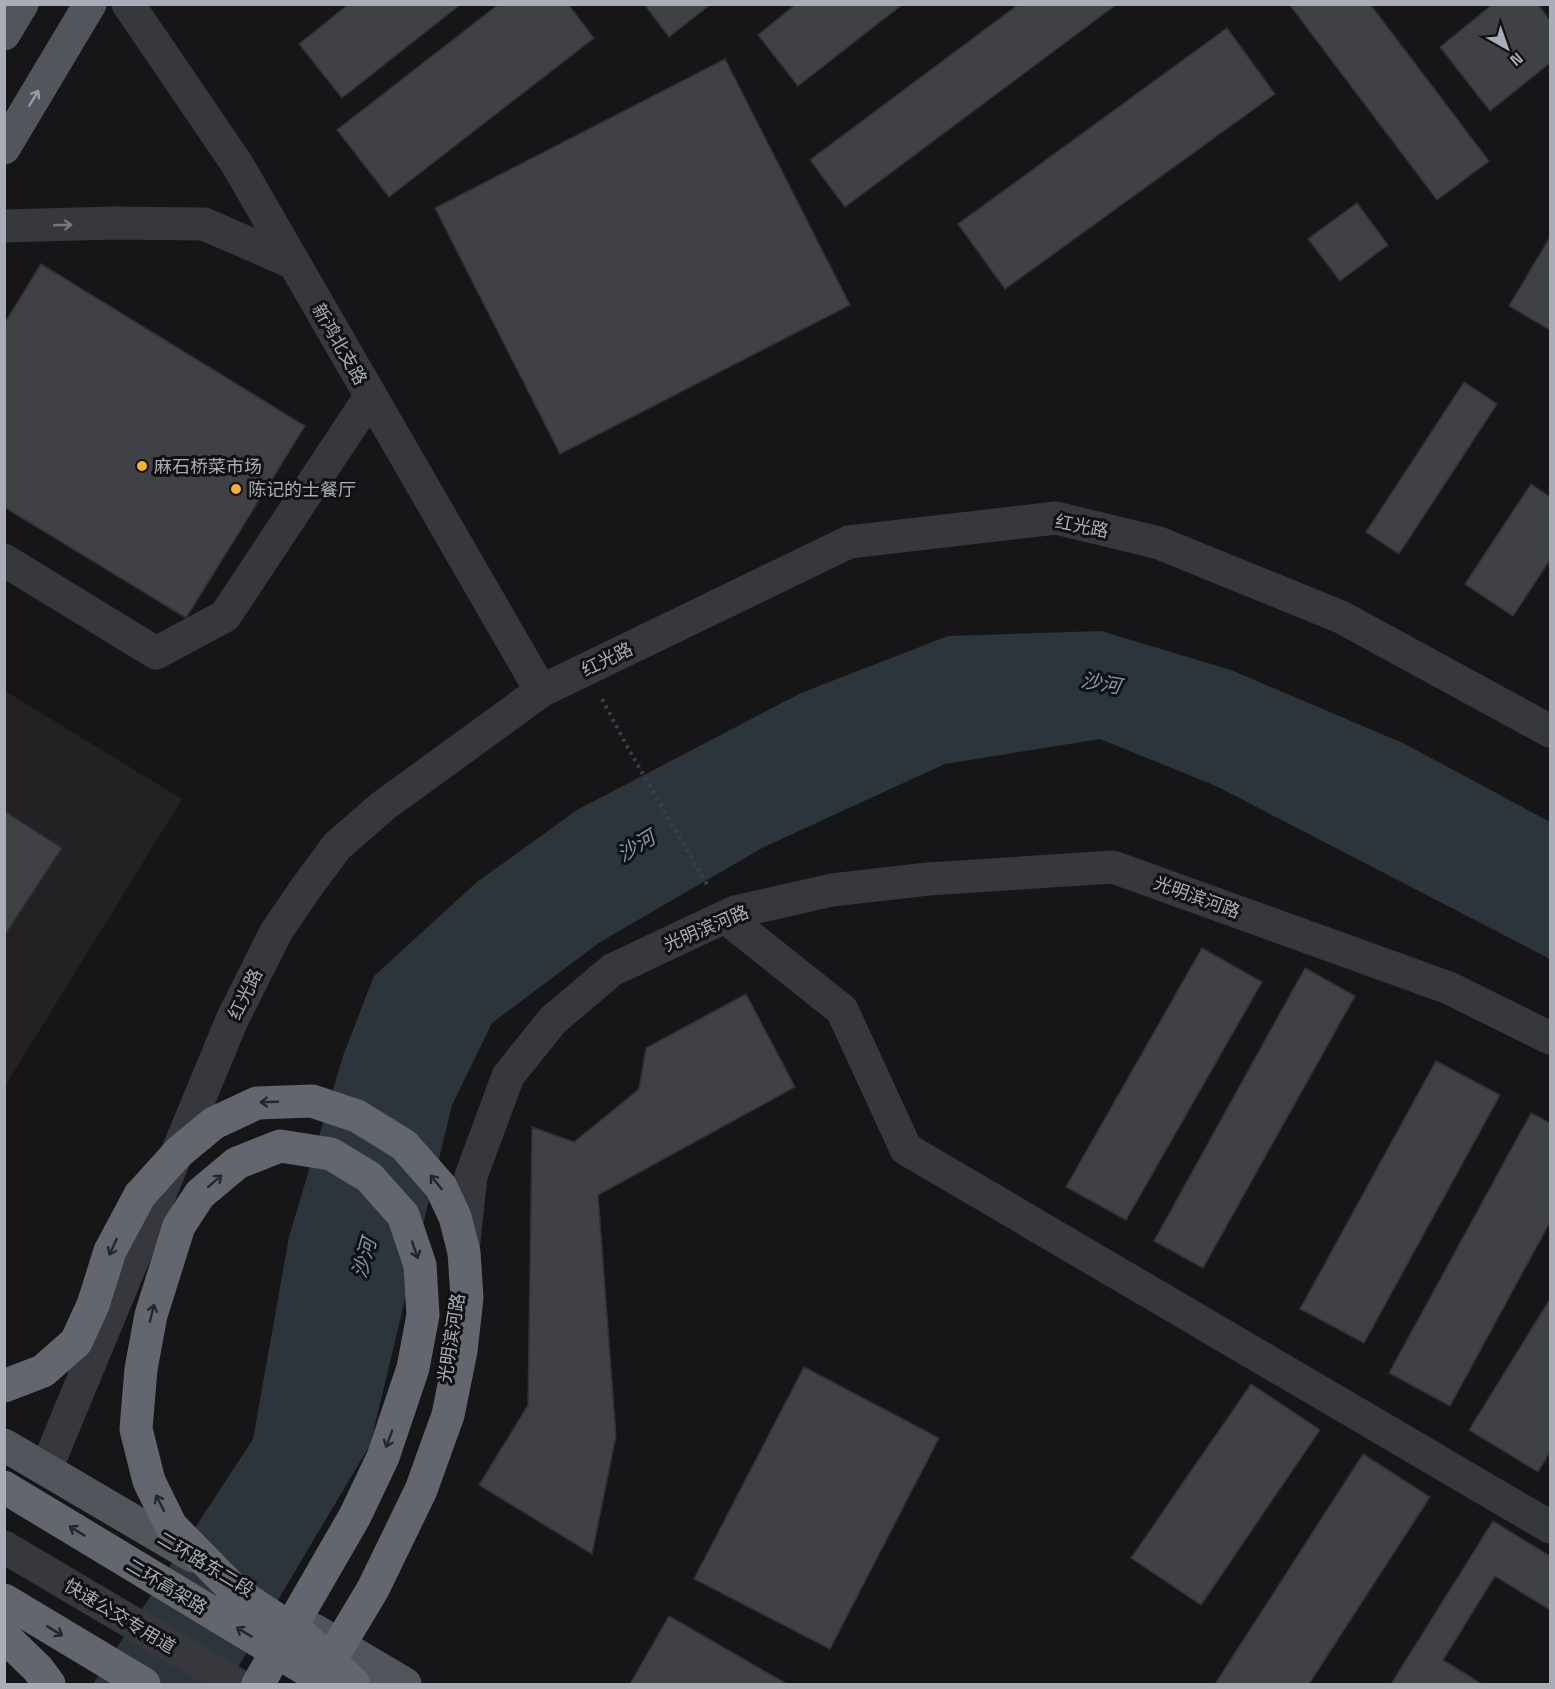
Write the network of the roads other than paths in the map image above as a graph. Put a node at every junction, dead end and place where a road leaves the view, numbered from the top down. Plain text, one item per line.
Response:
1 (22, 4) edge
2 (90, 4) edge
3 (128, 4) edge
4 (4, 34) edge
5 (4, 148) edge
6 (4, 226) edge
7 (294, 263) junction
8 (370, 397) junction
9 (4, 560) edge
10 (541, 691) junction
11 (1551, 731) edge
12 (725, 917) junction
13 (1551, 1038) edge
14 (4, 1386) edge
15 (4, 1445) edge
16 (46, 1468) junction
17 (4, 1487) edge
18 (1551, 1527) edge
19 (4, 1547) edge
20 (4, 1600) edge
21 (323, 1635) junction
22 (4, 1636) edge
23 (4, 1646) edge
24 (57, 1681) edge
25 (144, 1684) edge
26 (236, 1684) edge
27 (258, 1684) edge
28 (316, 1684) edge
29 (330, 1684) edge
30 (354, 1684) edge
31 (405, 1684) edge

1 - 4 main road
5 -> 2 main road
3 - 7 street, 新鸿北支路
6 -> 7 street
7 - 8 street, 新鸿北支路
8 - 9 street
8 - 10 street, 新鸿北支路
10 - 11 street, 红光路
10 - 16 street, 红光路
12 - 13 street, 光明滨河路
12 - 18 street
12 - 21 street, 光明滨河路
28 -> 14 highway, bridge
15 - 16 main road, 二环路东二段
16 - 21 main road, 二环路东二段, bridge
29 -> 17 highway, 二环高架路, bridge
19 - 26 street, 快速公交专用道
20 -> 25 highway
21 - 31 main road, 二环路东二段
22 - 24 highway, bridge
23 - 24 main road
30 -> 27 highway, bridge

